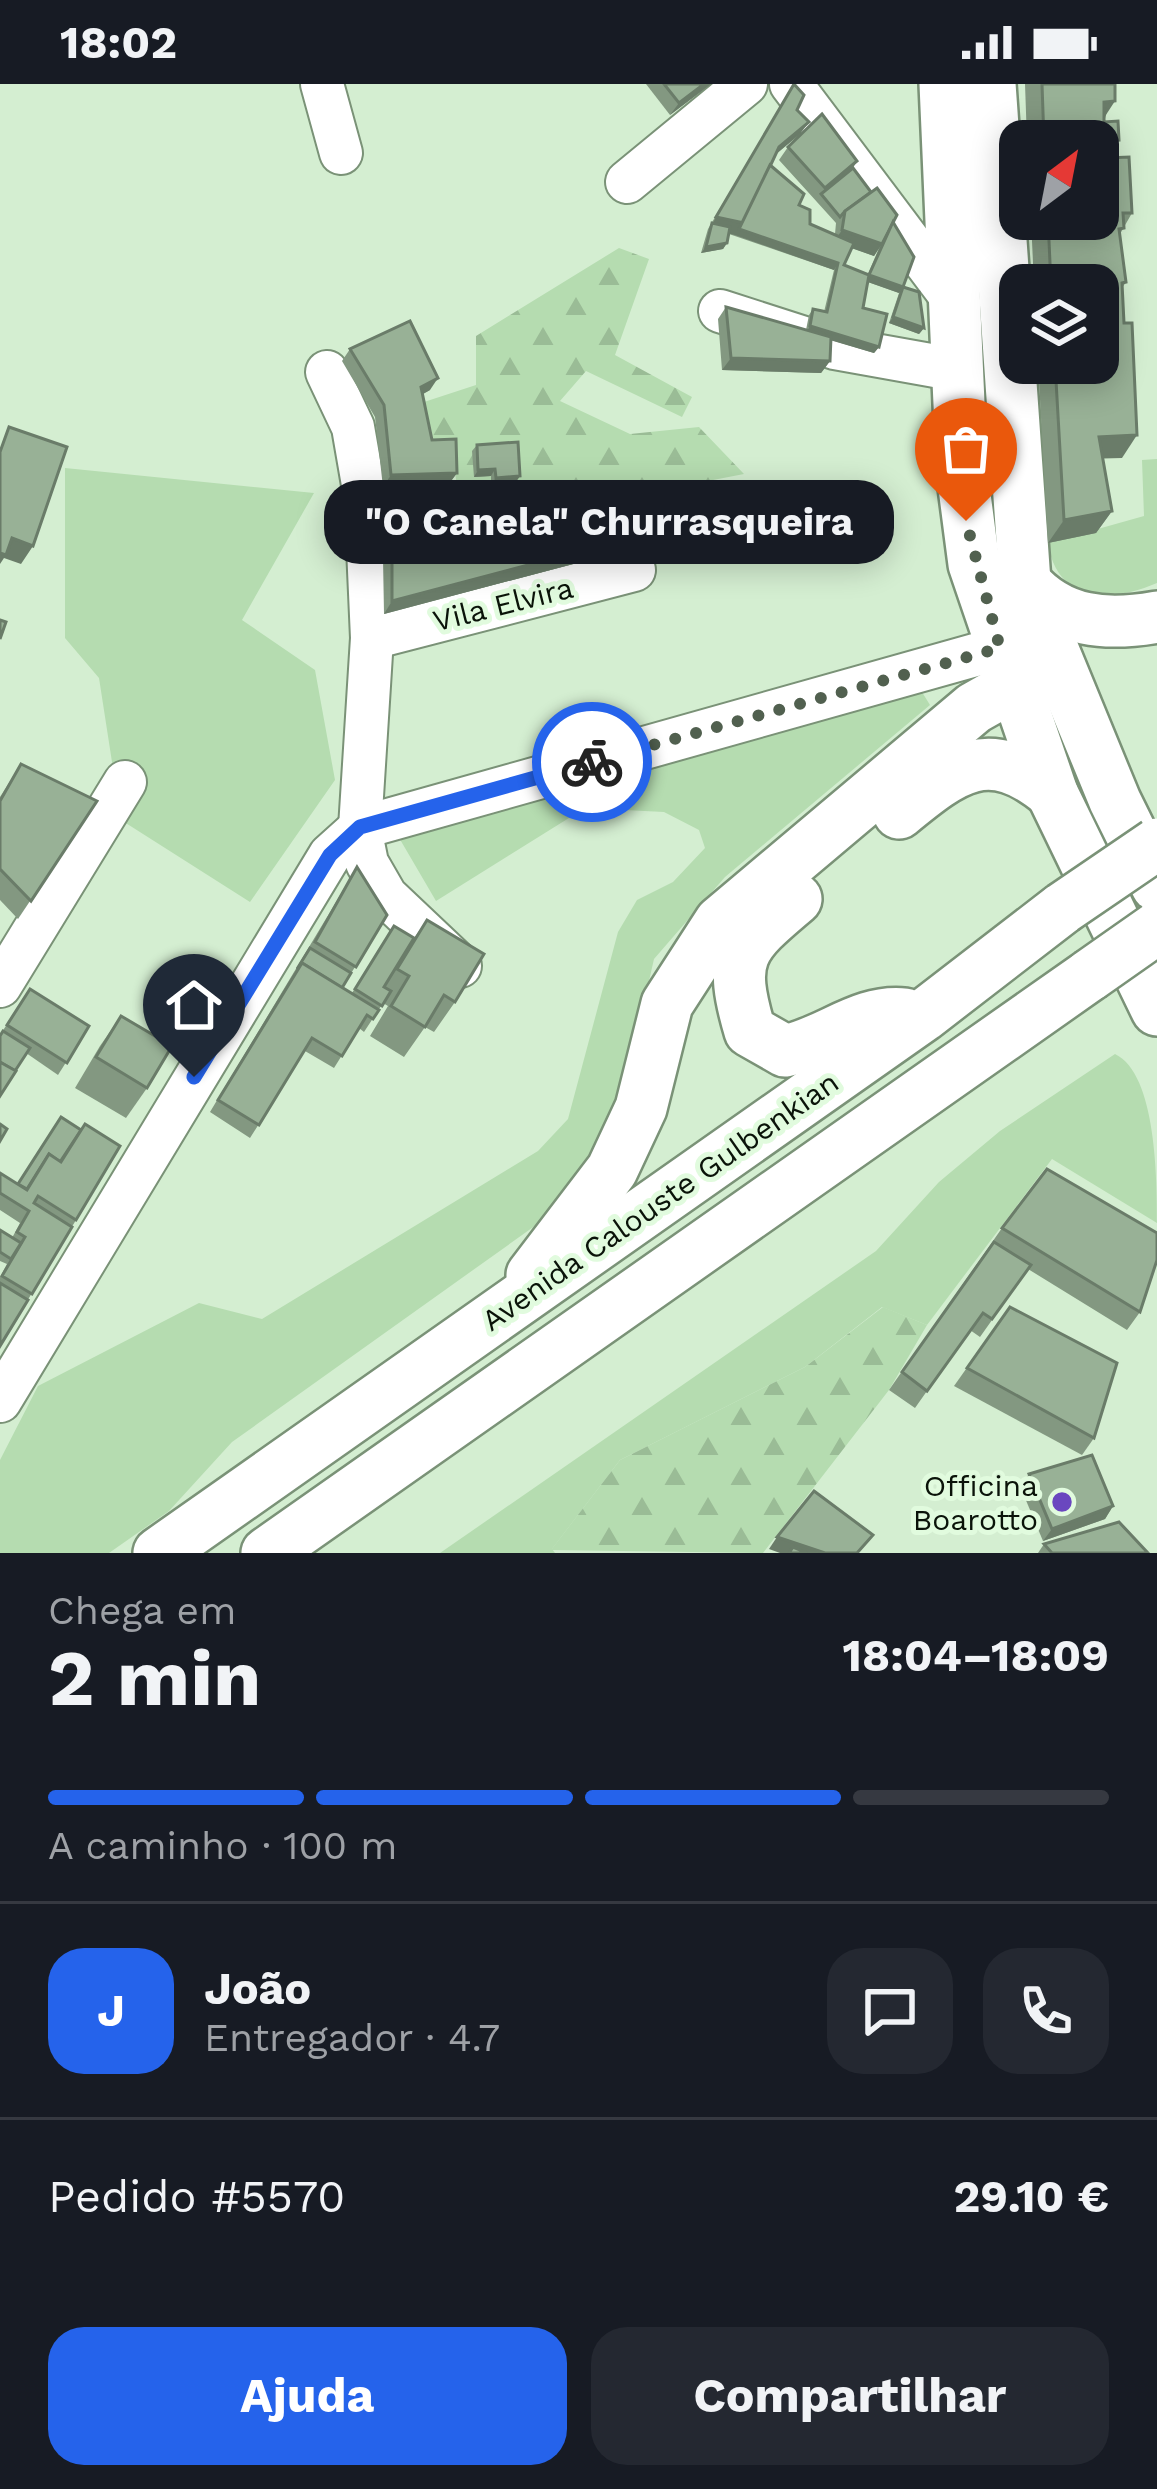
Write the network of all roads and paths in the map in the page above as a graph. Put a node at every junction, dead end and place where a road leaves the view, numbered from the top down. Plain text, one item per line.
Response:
1 (322, 84) edge
2 (746, 84) edge
3 (790, 84) edge
4 (944, 84) edge
5 (990, 84) edge
6 (341, 153) dead end
7 (627, 182) dead end
8 (955, 302) junction
9 (720, 311) dead end
10 (958, 370) junction
11 (327, 372) dead end
12 (634, 570) dead end
13 (1025, 582) junction
14 (1157, 617) edge
15 (372, 638) junction
16 (1023, 664) junction
17 (125, 782) dead end
18 (1052, 793) junction
19 (360, 827) junction
20 (1157, 844) edge
21 (1157, 886) edge
22 (1157, 928) edge
23 (460, 966) edge
24 (0, 986) edge
25 (1157, 1010) edge
26 (923, 1016) junction
27 (508, 1308) junction
28 (0, 1401) edge
29 (159, 1553) edge
30 (267, 1553) edge

1 - 6 street
2 - 7 street
3 - 8 street
4 - 8 main road
5 - 13 main road
8 - 10 main road
9 - 10 street
10 - 16 main road
11 - 15 street
12 - 15 street, Vila Elvira
13 - 14 main road
13 - 16 main road
15 - 19 street
16 - 18 main road
16 - 19 street
16 - 21 main road
16 - 27 main road
17 - 24 street
18 - 25 main road
18 - 26 main road
19 - 23 street
19 - 28 street
20 - 26 main road, Avenida Calouste Gulbenkian, bridge
22 - 30 main road, Avenida Calouste Gulbenkian, bridge
26 - 27 main road, Avenida Calouste Gulbenkian
27 - 29 main road, Avenida Calouste Gulbenkian

